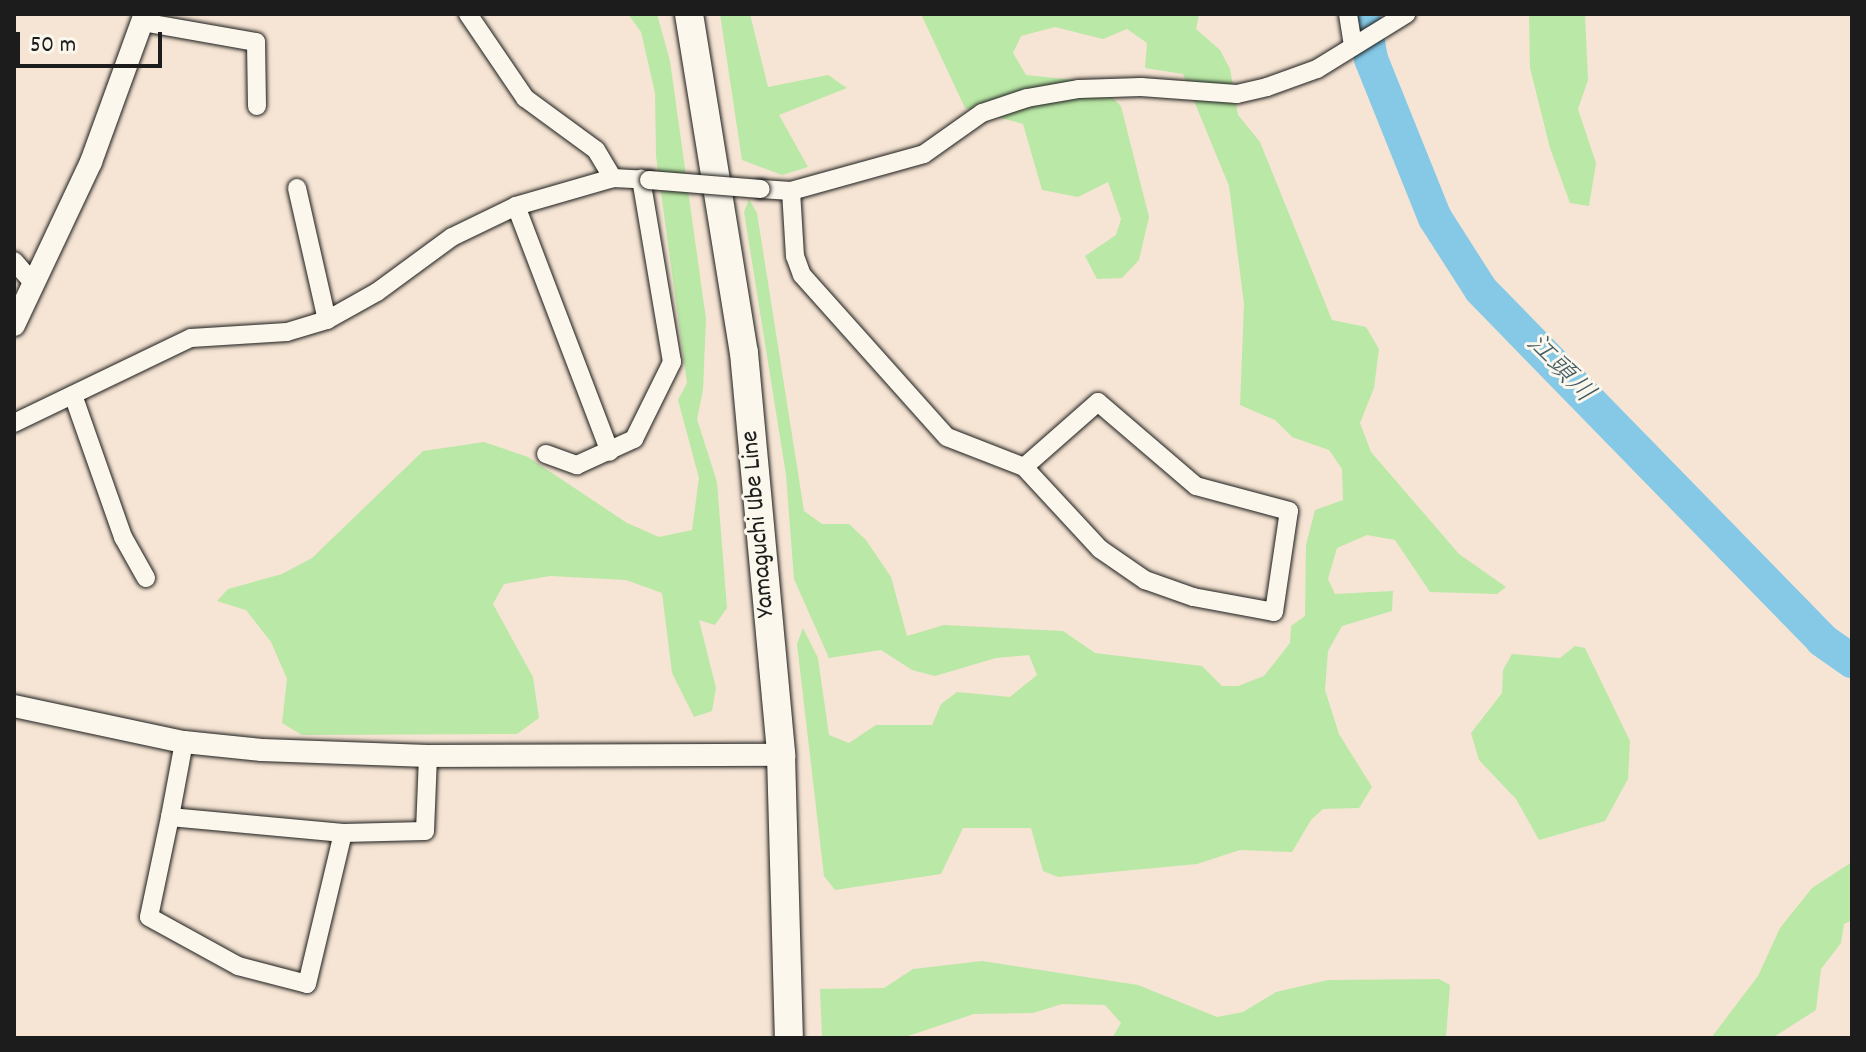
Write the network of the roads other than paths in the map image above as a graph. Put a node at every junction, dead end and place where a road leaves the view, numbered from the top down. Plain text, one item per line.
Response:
1 (468, 14) edge
2 (689, 14) edge
3 (1348, 14) edge
4 (1406, 14) edge
5 (144, 18) edge
6 (1355, 44) junction
7 (257, 106) dead end
8 (613, 178) junction
9 (645, 180) junction
10 (297, 188) dead end
11 (791, 191) junction
12 (516, 206) junction
13 (14, 261) edge
14 (34, 284) junction
15 (327, 320) junction
16 (14, 325) edge
17 (73, 395) junction
18 (14, 423) edge
19 (610, 452) junction
20 (546, 454) dead end
21 (1024, 467) junction
22 (146, 578) dead end
23 (14, 706) edge
24 (184, 742) junction
25 (781, 755) junction
26 (428, 756) junction
27 (170, 817) junction
28 (343, 833) junction
29 (789, 1038) edge

1 - 8 street
2 - 25 main road, Yamaguchi Ube Line
3 - 6 street
4 - 6 street
5 - 7 street
5 - 14 street
6 - 11 street
8 - 9 street
8 - 12 street
9 - 11 street, bridge
9 - 19 street
10 - 15 street
11 - 21 street
12 - 15 street
12 - 19 street
13 - 14 street
14 - 16 street
15 - 17 street
17 - 18 street
17 - 22 street
19 - 20 street
21 - 21 street
23 - 24 street
24 - 26 street
24 - 27 street
25 - 26 street
25 - 29 main road, Yamaguchi Ube Line
26 - 28 street
27 - 28 street
27 - 28 street

